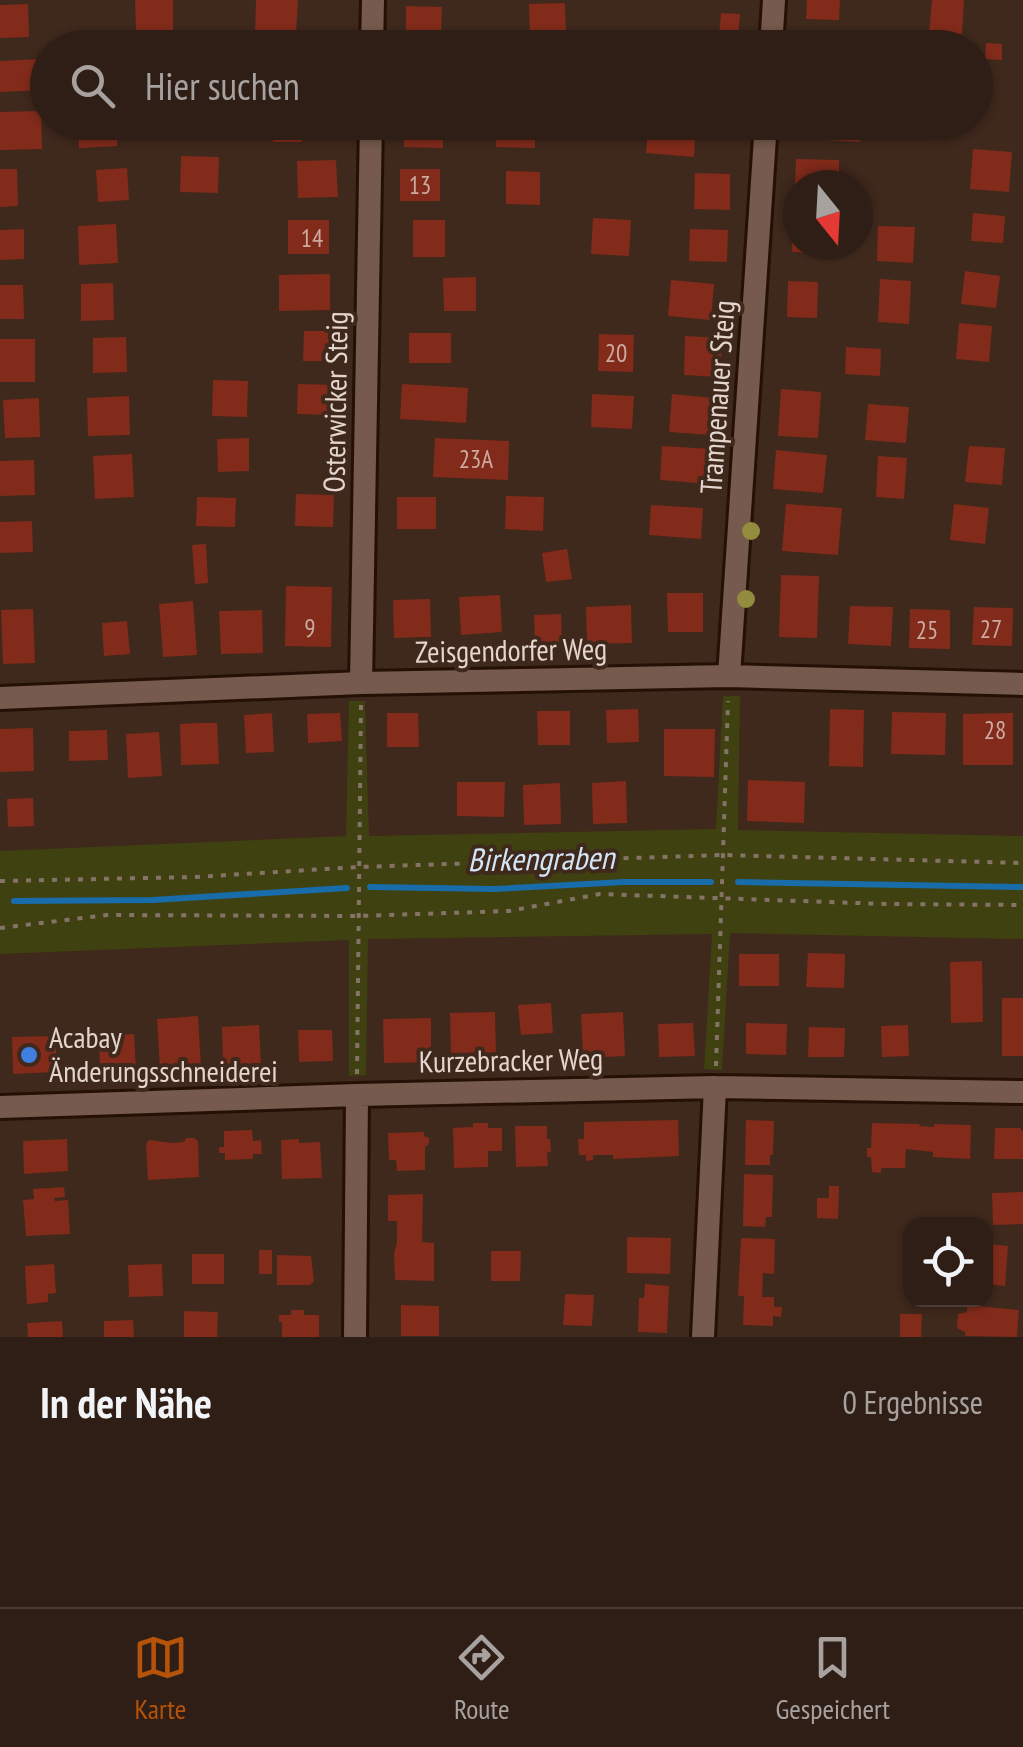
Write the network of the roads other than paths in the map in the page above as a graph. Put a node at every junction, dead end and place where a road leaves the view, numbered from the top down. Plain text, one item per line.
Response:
1 (373, 0) edge
2 (774, 0) edge
3 (372, 30) edge
4 (772, 30) edge
5 (371, 140) edge
6 (765, 140) edge
7 (729, 676) junction
8 (361, 684) junction
9 (1023, 684) edge
10 (0, 698) edge
11 (715, 1087) junction
12 (1023, 1092) edge
13 (357, 1095) junction
14 (0, 1108) edge
15 (354, 1337) edge
16 (703, 1337) edge

1 - 3 street
2 - 4 street
5 - 8 street, Osterwicker Steig
6 - 7 street, Trampenauer Steig
7 - 8 street, Zeisgendorfer Weg
7 - 9 street, Zeisgendorfer Weg
8 - 10 street, Zeisgendorfer Weg
11 - 12 street, Kurzebracker Weg
11 - 13 street, Kurzebracker Weg
11 - 16 street
13 - 14 street, Kurzebracker Weg
13 - 15 street

